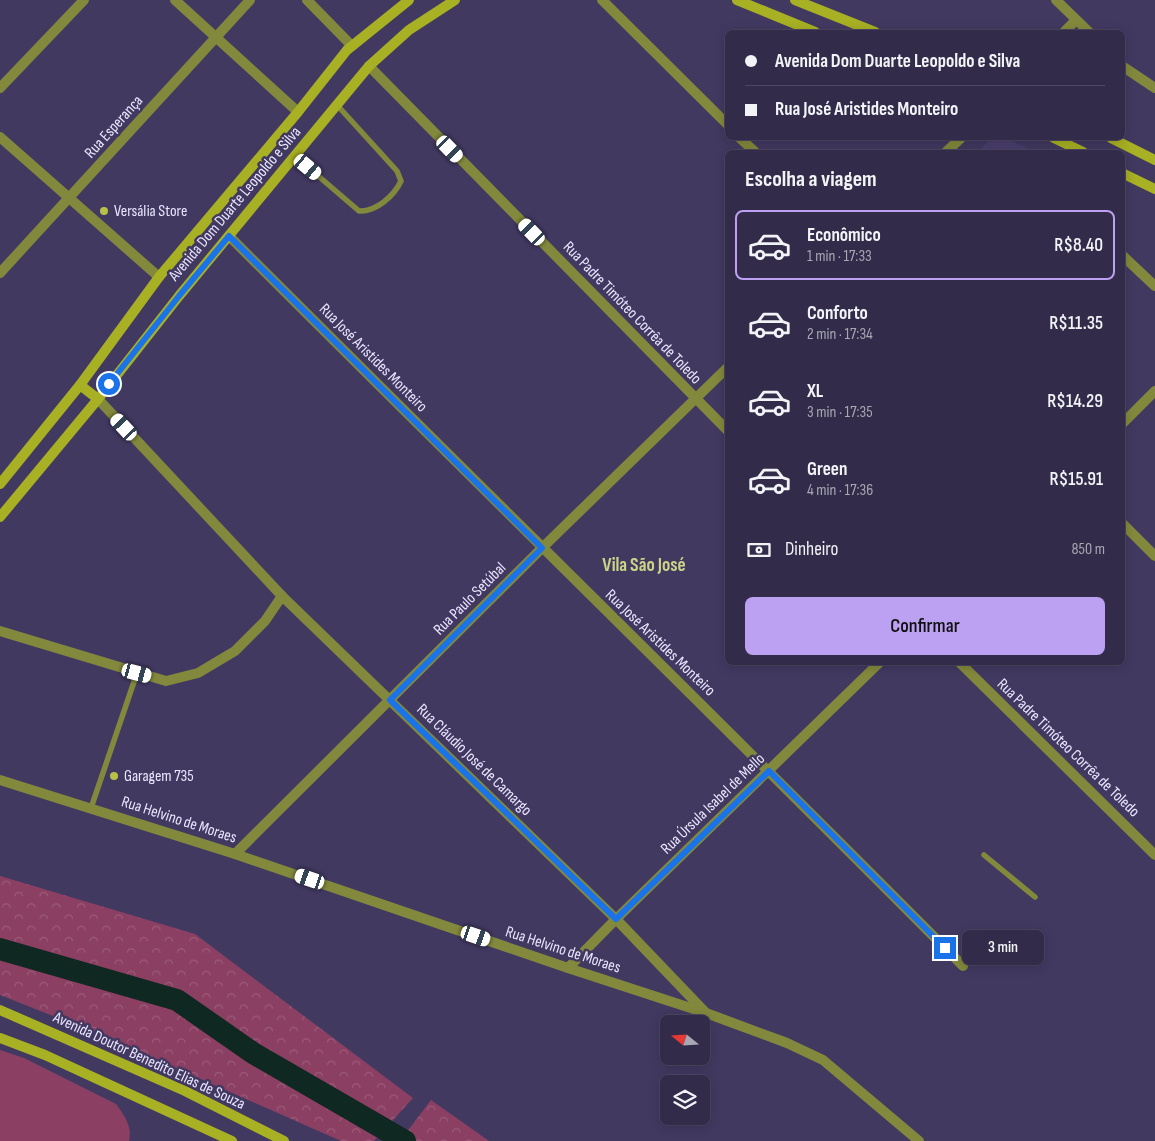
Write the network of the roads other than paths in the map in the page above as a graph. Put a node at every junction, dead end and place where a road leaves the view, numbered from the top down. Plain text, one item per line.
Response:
1 (84, 0) edge
2 (175, 0) edge
3 (250, 0) edge
4 (307, 0) edge
5 (409, 0) edge
6 (455, 0) edge
7 (602, 0) edge
8 (736, 0) edge
9 (795, 0) edge
10 (1056, 0) edge
11 (1076, 20) junction
12 (810, 30) edge
13 (870, 30) edge
14 (1066, 30) edge
15 (1087, 30) edge
16 (216, 37) junction
17 (352, 46) junction
18 (369, 66) junction
19 (1125, 68) edge
20 (0, 88) edge
21 (1155, 88) edge
22 (337, 105) junction
23 (298, 112) junction
24 (725, 122) edge
25 (0, 137) edge
26 (742, 140) edge
27 (959, 140) edge
28 (1058, 140) edge
29 (1114, 140) edge
30 (753, 150) edge
31 (948, 150) edge
32 (1079, 150) edge
33 (295, 156) junction
34 (1155, 160) edge
35 (1125, 174) edge
36 (1155, 189) edge
37 (69, 198) junction
38 (229, 236) junction
39 (1125, 258) edge
40 (0, 273) edge
41 (159, 277) junction
42 (1155, 286) edge
43 (725, 370) edge
44 (80, 385) junction
45 (1155, 391) edge
46 (696, 398) junction
47 (98, 399) junction
48 (1125, 421) edge
49 (725, 428) edge
50 (0, 484) edge
51 (0, 516) edge
52 (1125, 526) edge
53 (542, 548) junction
54 (1155, 556) edge
55 (282, 596) junction
56 (0, 631) edge
57 (877, 665) edge
58 (963, 665) edge
59 (137, 673) junction
60 (390, 700) junction
61 (769, 771) junction
62 (0, 780) edge
63 (91, 808) junction
64 (236, 854) junction
65 (984, 854) dead end
66 (1155, 854) edge
67 (1035, 897) dead end
68 (616, 919) junction
69 (963, 966) dead end
70 (568, 968) junction
71 (0, 1010) edge
72 (706, 1012) junction
73 (0, 1038) edge
74 (232, 1141) edge
75 (284, 1141) edge
76 (919, 1141) edge

1 - 20 street
2 - 16 street
3 - 16 street, Rua Esperança
4 - 17 street
5 - 17 main road, Avenida Dom Duarte Leopoldo e Silva
6 - 18 main road, Avenida Dom Duarte Leopoldo e Silva
7 - 24 street
8 - 12 main road
9 - 13 main road
10 - 11 street
11 - 14 street
11 - 15 street
16 - 23 street
16 - 37 street, Rua Esperança
17 - 23 main road, Avenida Dom Duarte Leopoldo e Silva
18 - 22 main road, Avenida Dom Duarte Leopoldo e Silva
18 - 46 street, Rua Padre Timóteo Corrêa de Toledo
19 - 21 street
22 - 33 main road, Avenida Dom Duarte Leopoldo e Silva
22 - 33 lane
23 - 41 main road, Avenida Dom Duarte Leopoldo e Silva
25 - 37 street
26 - 30 street
27 - 31 street
28 - 32 main road
29 - 34 main road
33 - 38 main road, Avenida Dom Duarte Leopoldo e Silva
35 - 36 main road
37 - 40 street, Rua Esperança
37 - 41 street
38 - 47 main road, Avenida Dom Duarte Leopoldo e Silva
38 - 53 street, Rua José Aristides Monteiro
39 - 42 street
41 - 44 main road, Avenida Dom Duarte Leopoldo e Silva
43 - 46 street, Rua Paulo Setúbal
44 - 47 main road
44 - 50 main road, Avenida Dom Duarte Leopoldo e Silva
45 - 48 street
46 - 49 street, Rua Padre Timóteo Corrêa de Toledo
46 - 53 street, Rua Paulo Setúbal
47 - 51 main road, Avenida Dom Duarte Leopoldo e Silva
47 - 55 street, Rua Cláudio José de Camargo
52 - 54 street
53 - 60 street, Rua Paulo Setúbal
53 - 61 street, Rua José Aristides Monteiro
55 - 59 street
55 - 60 street, Rua Cláudio José de Camargo
56 - 59 street
57 - 61 street, Rua Úrsula Isabel de Mello
58 - 66 street, Rua Padre Timóteo Corrêa de Toledo
59 - 63 lane
60 - 64 street, Rua Paulo Setúbal
60 - 68 street, Rua Cláudio José de Camargo
61 - 68 street, Rua Úrsula Isabel de Mello
61 - 69 street, Rua José Aristides Monteiro
62 - 63 street, Rua Helvino de Moraes
63 - 64 street, Rua Helvino de Moraes
64 - 70 street, Rua Helvino de Moraes
65 - 67 lane
68 - 70 street, Rua Úrsula Isabel de Mello
68 - 72 street, Rua Cláudio José de Camargo
70 - 72 street, Rua Helvino de Moraes
71 - 75 main road, Avenida Doutor Benedito Elias de Souza
72 - 76 street, Rua Helvino de Moraes
73 - 74 main road

